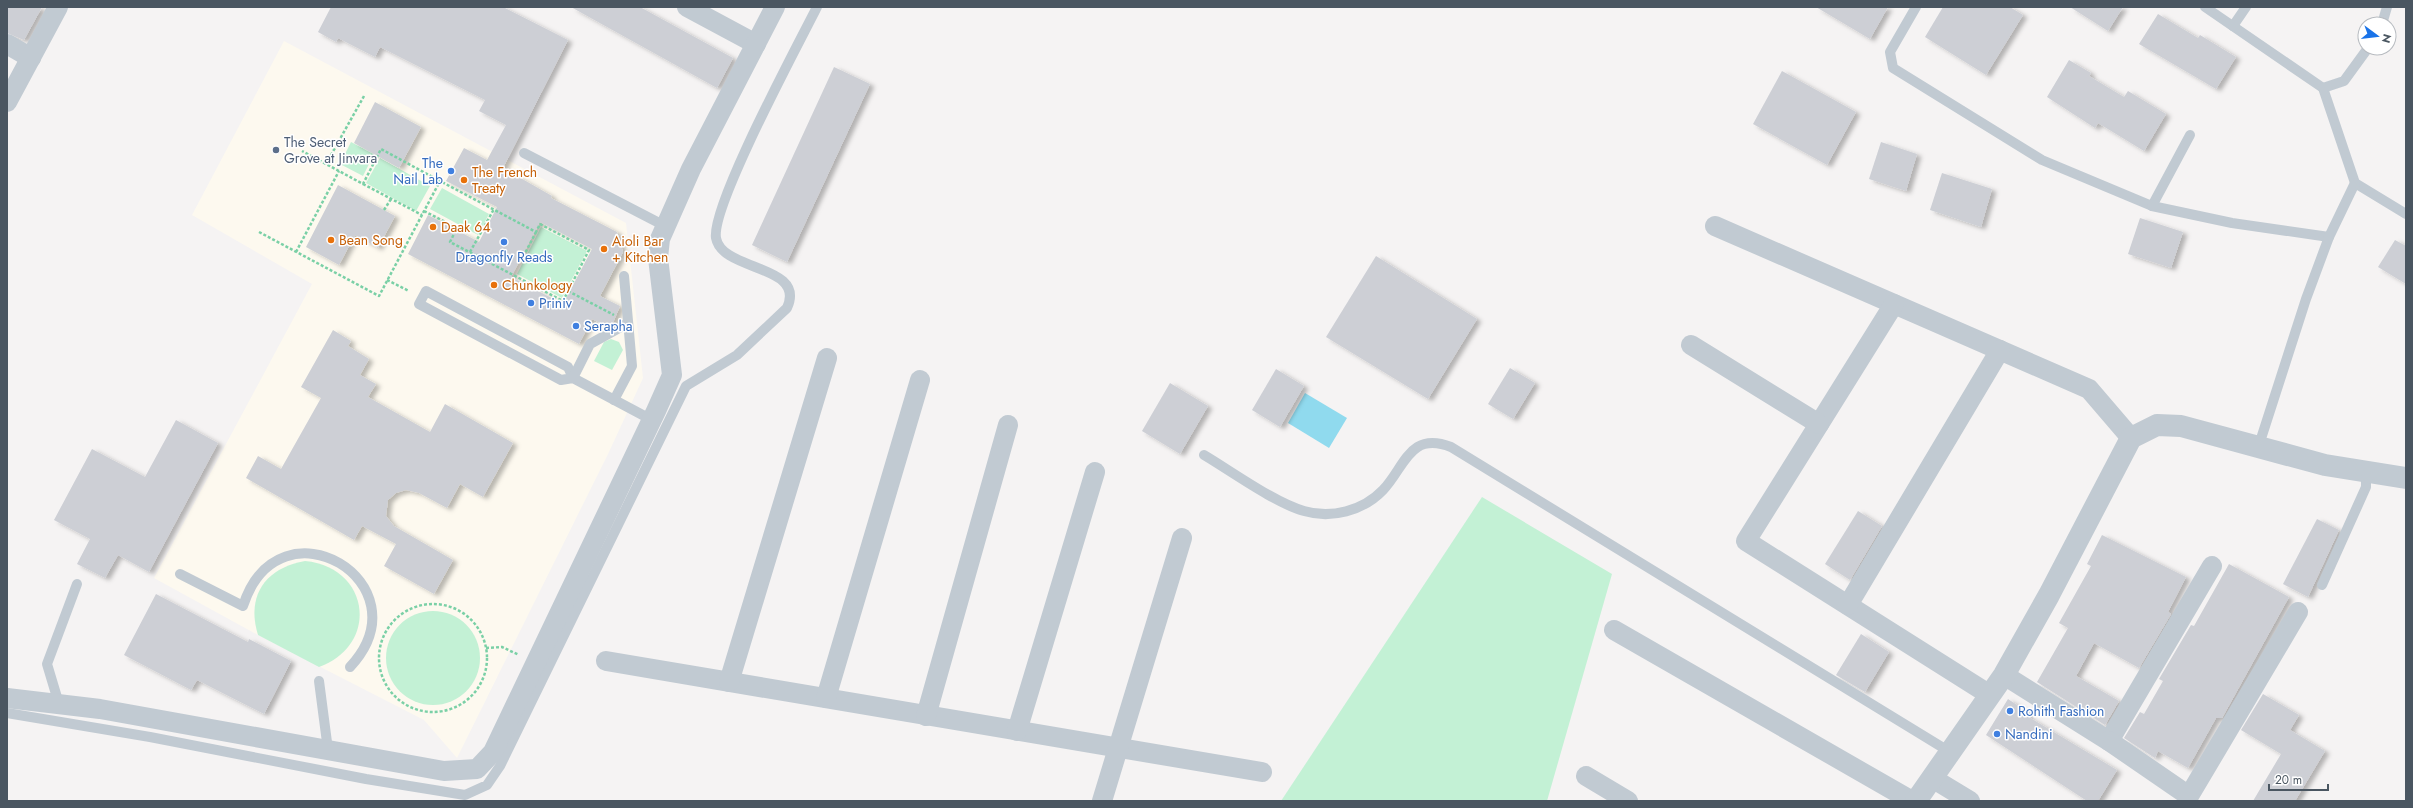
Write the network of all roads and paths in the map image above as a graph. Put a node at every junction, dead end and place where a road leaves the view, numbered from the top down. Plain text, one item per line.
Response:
1 (58, 7) edge
2 (687, 7) edge
3 (775, 7) edge
4 (817, 7) edge
5 (1916, 7) edge
6 (2205, 7) edge
7 (2246, 7) edge
8 (2232, 26) junction
9 (7, 44) edge
10 (756, 44) junction
11 (2362, 56) edge
12 (31, 58) junction
13 (2323, 88) junction
14 (364, 96) dead end
15 (7, 102) edge
16 (2190, 135) dead end
17 (302, 151) dead end
18 (524, 154) dead end
19 (326, 164) junction
20 (338, 171) junction
21 (440, 181) junction
22 (2355, 183) junction
23 (362, 184) junction
24 (391, 199) junction
25 (2152, 206) junction
26 (494, 209) junction
27 (384, 210) dead end
28 (424, 211) junction
29 (2406, 214) edge
30 (422, 215) junction
31 (665, 226) junction
32 (1716, 226) dead end
33 (259, 232) dead end
34 (536, 232) junction
35 (2329, 237) junction
36 (296, 252) junction
37 (470, 252) junction
38 (521, 261) dead end
39 (624, 276) dead end
40 (387, 280) junction
41 (568, 291) junction
42 (422, 297) junction
43 (1894, 304) junction
44 (628, 323) junction
45 (1691, 345) dead end
46 (2000, 350) junction
47 (827, 358) dead end
48 (573, 378) junction
49 (920, 380) dead end
50 (614, 400) junction
51 (652, 420) junction
52 (1819, 424) junction
53 (1008, 425) dead end
54 (2131, 438) junction
55 (2258, 448) junction
56 (1204, 454) dead end
57 (1095, 472) dead end
58 (2366, 472) junction
59 (2406, 478) edge
60 (1182, 538) dead end
61 (2212, 566) dead end
62 (180, 574) dead end
63 (77, 584) dead end
64 (2322, 585) dead end
65 (1848, 605) junction
66 (2298, 612) dead end
67 (1614, 630) dead end
68 (486, 648) junction
69 (606, 661) dead end
70 (535, 664) junction
71 (350, 667) dead end
72 (2004, 675) junction
73 (319, 682) dead end
74 (729, 682) junction
75 (1990, 695) junction
76 (7, 698) edge
77 (826, 698) junction
78 (58, 704) junction
79 (7, 713) edge
80 (926, 716) junction
81 (1017, 731) junction
82 (2109, 740) junction
83 (1118, 748) junction
84 (328, 750) junction
85 (1950, 752) junction
86 (1262, 772) dead end
87 (1586, 776) dead end
88 (1932, 778) junction
89 (2193, 798) edge
90 (1102, 801) edge
91 (1628, 801) edge
92 (1912, 801) edge
93 (1916, 801) edge
94 (1970, 801) edge

1 - 12 street
2 - 10 street
3 - 10 street
4 - 79 lane
5 - 25 lane
6 - 8 lane
7 - 8 lane
8 - 13 lane
9 - 12 street
10 - 31 street
11 - 13 lane
12 - 15 street
13 - 22 lane
14 - 19 path
16 - 25 lane
17 - 19 path
18 - 31 lane
19 - 20 path
20 - 23 path
20 - 36 path
21 - 23 path
21 - 26 path
21 - 28 path
22 - 29 lane
22 - 35 lane
23 - 24 path
24 - 27 path
24 - 30 path
25 - 35 lane
26 - 34 path
26 - 37 path
28 - 30 path
28 - 37 path
30 - 40 path
31 - 51 street
32 - 43 street
33 - 36 path
34 - 38 path
34 - 41 path
35 - 55 lane
36 - 40 path
37 - 41 path
39 - 44 lane
40 - 42 path
41 - 44 path
42 - 48 lane
42 - 48 lane
43 - 46 street
43 - 52 street
44 - 48 lane
44 - 50 lane
45 - 52 street
46 - 54 street
46 - 65 street
47 - 74 street
48 - 50 lane
49 - 77 street
50 - 51 lane
51 - 70 street
52 - 65 street
53 - 80 street
54 - 55 street
54 - 72 street
55 - 58 street
56 - 85 lane
57 - 81 street
58 - 59 street
58 - 64 lane
60 - 83 street
61 - 82 street
62 - 71 lane
63 - 78 lane
65 - 75 street
66 - 89 street
67 - 92 street
68 - 68 path
68 - 70 path
69 - 74 street
70 - 84 street
72 - 75 street
72 - 82 street
73 - 84 lane
74 - 77 street
75 - 85 street
76 - 78 street
77 - 80 street
78 - 84 street
80 - 81 street
81 - 83 street
82 - 89 street
83 - 86 street
83 - 90 street
85 - 88 street
87 - 91 street
88 - 93 street
88 - 94 street

